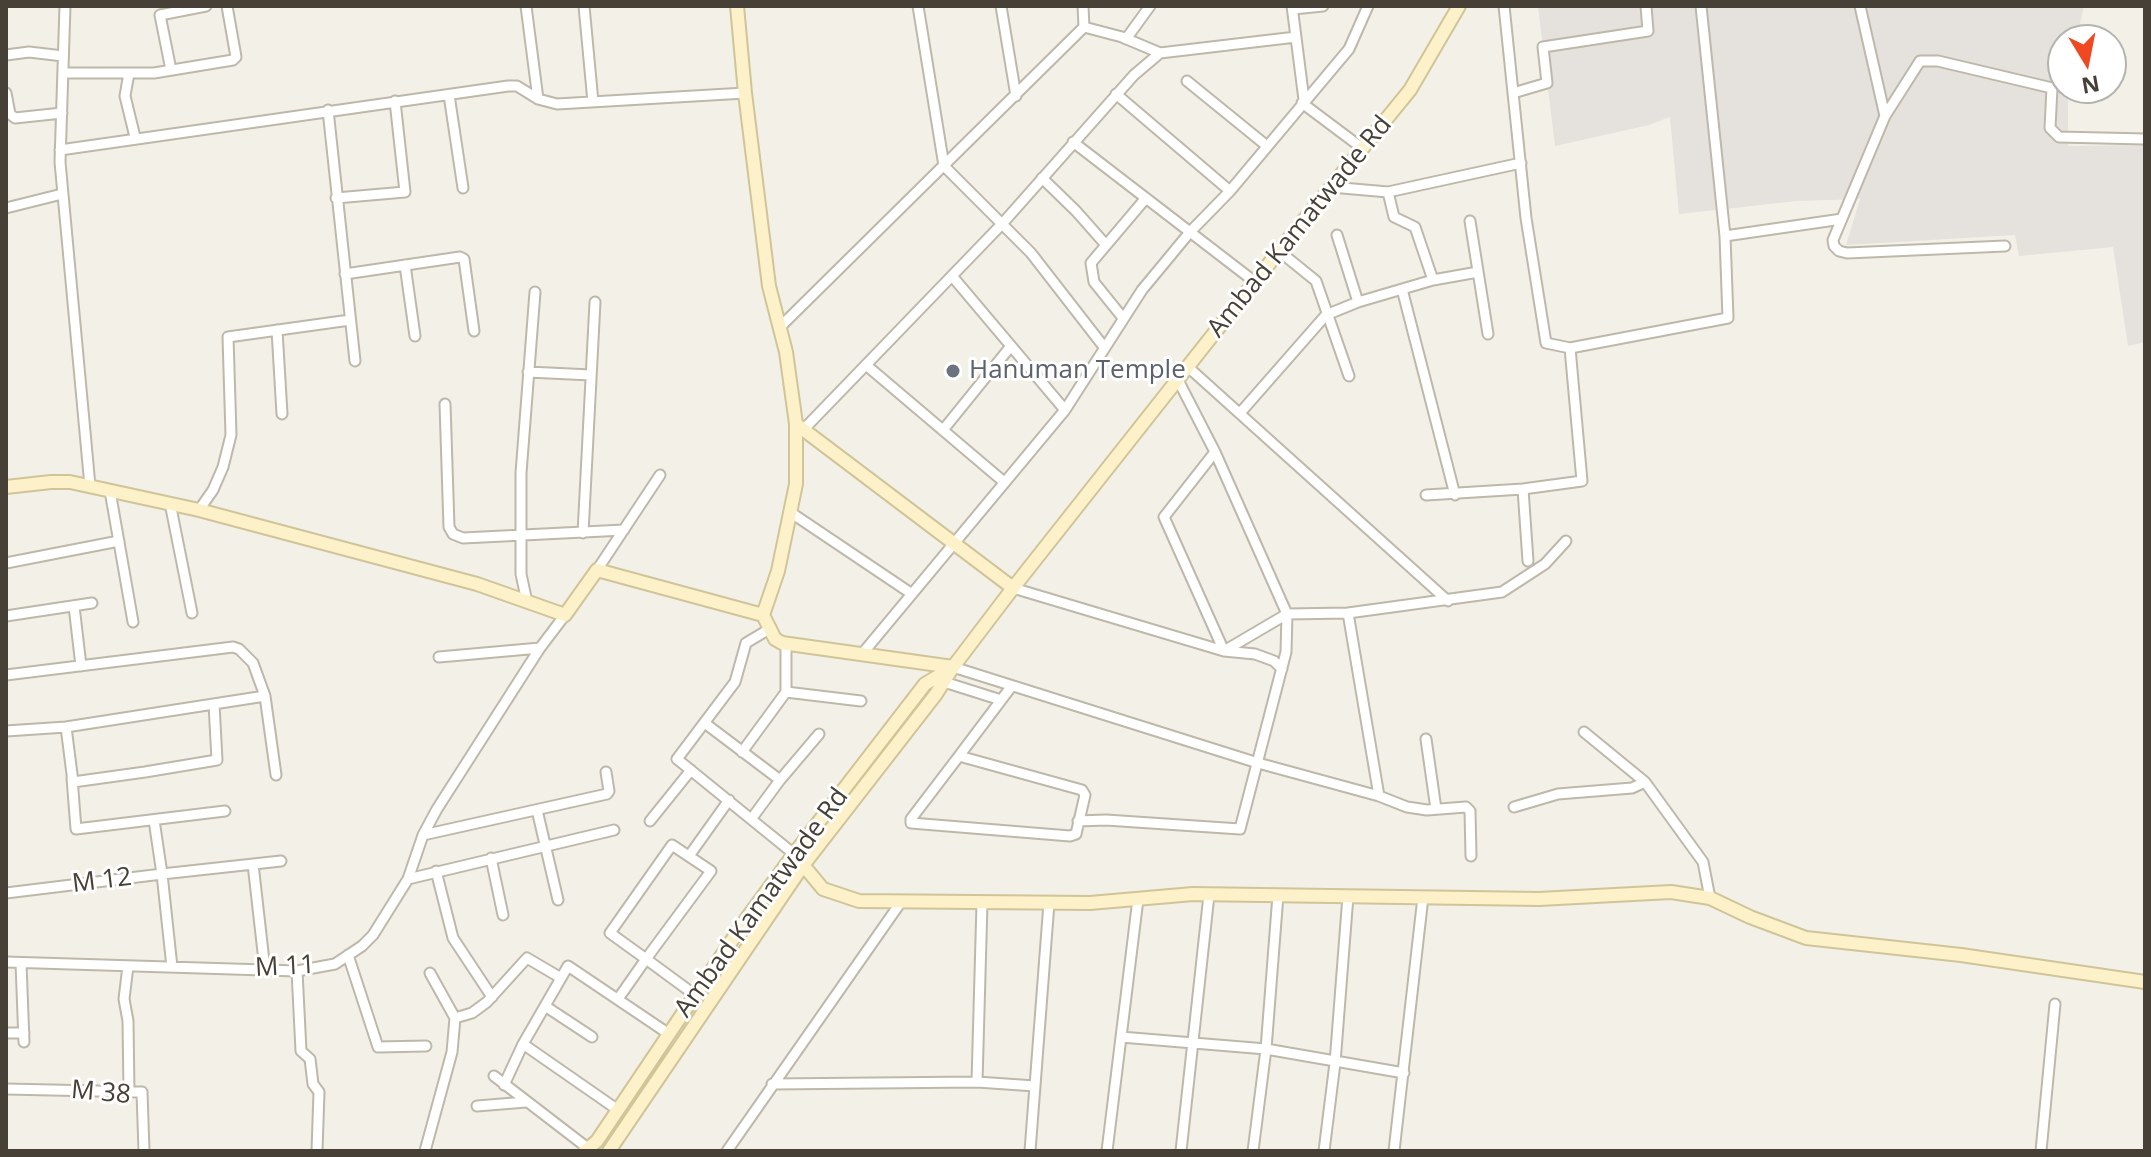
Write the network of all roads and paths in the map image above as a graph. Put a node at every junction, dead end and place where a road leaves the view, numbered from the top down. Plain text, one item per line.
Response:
1 (65, 6) edge
2 (206, 6) edge
3 (227, 6) edge
4 (526, 6) edge
5 (584, 6) edge
6 (737, 6) edge
7 (918, 6) edge
8 (1001, 6) edge
9 (1083, 6) edge
10 (1150, 6) edge
11 (1323, 6) edge
12 (1368, 6) edge
13 (1459, 6) edge
14 (1504, 6) edge
15 (1646, 6) edge
16 (1701, 6) edge
17 (1860, 6) edge
18 (1293, 8) edge
19 (1084, 27) junction
20 (1296, 37) junction
21 (1126, 39) junction
22 (1160, 53) junction
23 (6, 55) edge
24 (63, 56) junction
25 (171, 70) junction
26 (63, 73) junction
27 (129, 73) junction
28 (1187, 81) dead end
29 (6, 93) edge
30 (745, 93) junction
31 (1513, 93) junction
32 (1116, 94) junction
33 (449, 95) junction
34 (1016, 96) junction
35 (538, 99) junction
36 (395, 101) junction
37 (1303, 101) junction
38 (593, 102) junction
39 (328, 110) junction
40 (62, 113) junction
41 (1885, 116) junction
42 (135, 137) junction
43 (2145, 139) edge
44 (1073, 142) junction
45 (1267, 146) junction
46 (1362, 148) junction
47 (60, 150) junction
48 (1521, 163) junction
49 (944, 166) junction
50 (1042, 178) junction
51 (1331, 187) junction
52 (463, 188) dead end
53 (1230, 191) junction
54 (1388, 192) junction
55 (62, 194) junction
56 (336, 198) junction
57 (1146, 198) junction
58 (6, 208) edge
59 (1842, 219) junction
60 (1470, 221) dead end
61 (1002, 224) junction
62 (1190, 232) junction
63 (1337, 235) dead end
64 (1725, 236) junction
65 (1106, 245) junction
66 (2005, 246) dead end
67 (1279, 251) junction
68 (405, 265) junction
69 (1478, 272) junction
70 (345, 274) junction
71 (952, 276) junction
72 (1433, 280) junction
73 (1255, 282) junction
74 (1402, 289) junction
75 (535, 292) dead end
76 (595, 302) dead end
77 (1358, 302) junction
78 (1326, 315) junction
79 (1123, 318) junction
80 (350, 320) junction
81 (779, 328) junction
82 (277, 330) junction
83 (474, 331) dead end
84 (1488, 334) dead end
85 (415, 336) dead end
86 (1011, 346) junction
87 (1104, 347) junction
88 (1570, 348) junction
89 (355, 361) dead end
90 (866, 365) junction
91 (1188, 367) junction
92 (528, 372) junction
93 (591, 375) junction
94 (1349, 376) dead end
95 (1178, 380) junction
96 (445, 404) dead end
97 (1065, 410) junction
98 (1240, 413) junction
99 (282, 414) dead end
100 (800, 426) junction
101 (943, 430) junction
102 (1215, 452) junction
103 (660, 475) dead end
104 (1004, 482) junction
105 (90, 486) junction
106 (6, 487) edge
107 (1523, 489) junction
108 (110, 491) junction
109 (1426, 495) dead end
110 (1455, 495) junction
111 (170, 503) junction
112 (199, 510) junction
113 (790, 512) junction
114 (624, 530) junction
115 (583, 533) junction
116 (521, 536) junction
117 (119, 541) junction
118 (1566, 541) dead end
119 (954, 543) junction
120 (1528, 561) dead end
121 (6, 563) edge
122 (597, 570) junction
123 (1013, 588) junction
124 (912, 594) junction
125 (1448, 601) junction
126 (527, 602) junction
127 (92, 603) dead end
128 (74, 606) junction
129 (6, 610) edge
130 (192, 613) dead end
131 (1348, 613) junction
132 (1287, 614) junction
133 (565, 615) junction
134 (763, 615) junction
135 (6, 616) edge
136 (133, 622) dead end
137 (771, 628) junction
138 (786, 644) junction
139 (540, 648) junction
140 (1224, 651) junction
141 (862, 654) junction
142 (439, 657) dead end
143 (81, 666) junction
144 (953, 667) junction
145 (1282, 669) junction
146 (6, 675) edge
147 (944, 682) junction
148 (1011, 687) junction
149 (786, 692) junction
150 (265, 696) junction
151 (1001, 700) junction
152 (861, 701) dead end
153 (214, 704) junction
154 (706, 724) junction
155 (66, 727) junction
156 (6, 731) edge
157 (1584, 732) dead end
158 (819, 734) dead end
159 (1426, 739) dead end
160 (742, 752) junction
161 (959, 756) junction
162 (1258, 763) junction
163 (691, 770) junction
164 (606, 772) dead end
165 (276, 775) dead end
166 (72, 778) junction
167 (780, 780) junction
168 (1645, 782) junction
169 (1379, 796) junction
170 (729, 800) junction
171 (1514, 807) dead end
172 (1436, 809) junction
173 (537, 810) junction
174 (225, 811) dead end
175 (752, 818) junction
176 (154, 820) junction
177 (650, 821) dead end
178 (1078, 821) dead end
179 (614, 830) dead end
180 (423, 835) junction
181 (545, 846) junction
182 (794, 854) junction
183 (689, 856) junction
184 (1471, 856) dead end
185 (491, 858) junction
186 (281, 861) dead end
187 (253, 864) junction
188 (804, 864) junction
189 (436, 871) junction
190 (162, 874) junction
191 (408, 879) junction
192 (6, 893) edge
193 (1209, 895) junction
194 (1278, 895) junction
195 (1348, 896) junction
196 (1423, 897) junction
197 (1710, 898) junction
198 (1138, 899) junction
199 (558, 900) dead end
200 (901, 902) junction
201 (982, 903) junction
202 (1049, 903) junction
203 (503, 915) dead end
204 (348, 955) junction
205 (646, 959) junction
206 (6, 962) edge
207 (21, 963) junction
208 (128, 966) junction
209 (172, 967) junction
210 (265, 970) junction
211 (297, 971) junction
212 (430, 973) dead end
213 (561, 978) junction
214 (2145, 982) edge
215 (695, 995) junction
216 (492, 997) junction
217 (618, 999) junction
218 (2055, 1004) dead end
219 (545, 1006) junction
220 (455, 1018) junction
221 (6, 1033) edge
222 (669, 1034) junction
223 (592, 1037) dead end
224 (1121, 1037) junction
225 (523, 1044) junction
226 (1192, 1044) junction
227 (426, 1046) dead end
228 (1266, 1049) junction
229 (1335, 1063) junction
230 (1404, 1073) junction
231 (494, 1076) dead end
232 (977, 1082) junction
233 (772, 1084) junction
234 (504, 1085) junction
235 (1035, 1086) junction
236 (6, 1089) edge
237 (129, 1092) junction
238 (526, 1102) junction
239 (477, 1106) dead end
240 (618, 1110) junction
241 (589, 1150) edge
242 (144, 1151) edge
243 (317, 1151) edge
244 (425, 1151) edge
245 (609, 1151) edge
246 (727, 1151) edge
247 (1030, 1151) edge
248 (1107, 1151) edge
249 (1181, 1151) edge
250 (1253, 1151) edge
251 (1324, 1151) edge
252 (1394, 1151) edge
253 (2041, 1151) edge

1 - 24 street
2 - 25 street
3 - 25 street
4 - 35 street
5 - 38 street
6 - 30 street
7 - 49 street
8 - 34 street
9 - 19 street
10 - 21 street
11 - 18 street
12 - 37 street
13 - 46 street, Ambad Kamatwade Rd
14 - 31 street
15 - 31 street
16 - 64 street
17 - 41 street
18 - 20 street
19 - 21 street
19 - 34 street
20 - 22 street
20 - 37 street
21 - 22 street
22 - 32 street
23 - 24 street
24 - 26 street
25 - 27 street
26 - 27 street
26 - 40 street
27 - 42 street
28 - 45 street
29 - 40 street
30 - 38 street
30 - 81 street
31 - 48 street
32 - 44 street
32 - 53 street
33 - 35 street
33 - 36 street
33 - 52 street
34 - 49 street
35 - 38 street
36 - 39 street
36 - 56 street
37 - 45 street
37 - 46 street
39 - 42 street
39 - 56 street
40 - 47 street
41 - 43 street
41 - 59 street
42 - 47 street
44 - 50 street
44 - 57 street
45 - 53 street
46 - 51 street, Ambad Kamatwade Rd
47 - 55 street
48 - 54 street
48 - 88 street
49 - 61 street
49 - 81 street
50 - 61 street
50 - 65 street
51 - 54 street
51 - 67 street, Ambad Kamatwade Rd
53 - 62 street
54 - 72 street
55 - 58 street
55 - 105 street
56 - 70 street
57 - 62 street
57 - 65 street
59 - 64 street
59 - 66 street
60 - 69 street
61 - 71 street
61 - 87 street
62 - 73 street
62 - 79 street
63 - 77 street
64 - 88 street
65 - 79 street
67 - 73 street, Ambad Kamatwade Rd
67 - 78 street
68 - 70 street
68 - 83 street
68 - 85 street
69 - 72 street
69 - 84 street
70 - 80 street
71 - 86 street
71 - 90 street
72 - 74 street
73 - 91 street, Ambad Kamatwade Rd
74 - 77 street
74 - 110 street
75 - 92 street
76 - 93 street
77 - 78 street
78 - 94 street
78 - 98 street
79 - 87 street
80 - 82 street
80 - 89 street
81 - 100 street
82 - 99 street
82 - 112 street
86 - 97 street
86 - 101 street
87 - 97 street
88 - 107 street
90 - 100 street
90 - 101 street
91 - 95 street, Ambad Kamatwade Rd
91 - 98 street
92 - 93 street
92 - 116 street
93 - 115 street
95 - 102 street
95 - 123 street, Ambad Kamatwade Rd
96 - 116 street
97 - 104 street
98 - 125 street
100 - 113 street
100 - 119 street
101 - 104 street
102 - 132 street
102 - 140 street
103 - 114 street
104 - 119 street
105 - 106 street
105 - 108 street
107 - 110 street
107 - 120 street
108 - 111 street
108 - 117 street
109 - 110 street
111 - 112 street
111 - 130 street
112 - 126 street
113 - 124 street
113 - 134 street
114 - 115 street
114 - 122 street
115 - 116 street
116 - 126 street
117 - 121 street
117 - 136 street
118 - 125 street
119 - 123 street
119 - 124 street
122 - 133 street
122 - 134 street
123 - 140 street
123 - 144 street, Ambad Kamatwade Rd
124 - 141 street
125 - 131 street
126 - 133 street
127 - 128 street
128 - 135 street
128 - 143 street
129 - 135 street
131 - 132 street
131 - 169 street
132 - 140 street
132 - 145 street
133 - 139 street, M 11
134 - 137 street
137 - 138 street
137 - 154 street
138 - 141 street
138 - 149 street
139 - 142 street
139 - 180 street, M 11
140 - 145 street
141 - 144 street
143 - 146 street
143 - 150 street
144 - 147 street, Ambad Kamatwade Rd
144 - 148 street
144 - 182 street, Ambad Kamatwade Rd
145 - 162 street
147 - 151 street
147 - 188 street, Ambad Kamatwade Rd
148 - 151 street
148 - 162 street
149 - 152 street
149 - 160 street
150 - 153 street
150 - 165 street
151 - 161 street
153 - 155 street
153 - 166 street
154 - 160 street
154 - 163 street
155 - 156 street
155 - 166 street
157 - 168 street
158 - 167 street
159 - 172 street
160 - 167 street
161 - 161 street
162 - 169 street
162 - 178 street
163 - 170 street
163 - 177 street
164 - 173 street
166 - 176 street
167 - 175 street
168 - 171 street
168 - 197 street
169 - 172 street
170 - 175 street
170 - 183 street
172 - 184 street
173 - 180 street
173 - 181 street
174 - 176 street
175 - 182 street
176 - 190 street
179 - 181 street
180 - 191 street, M 11
181 - 185 street
181 - 199 street
182 - 188 street
182 - 215 street, Ambad Kamatwade Rd
183 - 205 street
183 - 205 street
185 - 189 street
185 - 203 street
186 - 187 street
187 - 190 street
187 - 210 street
188 - 200 street
188 - 245 street, Ambad Kamatwade Rd
189 - 191 street
189 - 216 street
190 - 192 street, M 12
190 - 209 street, M 12
191 - 204 street, M 11
193 - 194 street
193 - 198 street
193 - 226 street
194 - 195 street
194 - 228 street
195 - 196 street
195 - 229 street
196 - 197 street
196 - 230 street
197 - 214 street
198 - 202 street
198 - 224 street
200 - 201 street
200 - 233 street
201 - 202 street
201 - 232 street
202 - 235 street
204 - 211 street, M 11
204 - 227 street
205 - 215 street
205 - 217 street
206 - 207 street, M 11
207 - 208 street, M 11
207 - 221 street
208 - 209 street, M 11
208 - 237 street
209 - 210 street, M 11
210 - 211 street, M 11
211 - 243 street
212 - 220 street
213 - 216 street
213 - 217 street
213 - 219 street
215 - 222 street, Ambad Kamatwade Rd
216 - 220 street
217 - 222 street
218 - 253 street
219 - 223 street
219 - 225 street
220 - 244 street
222 - 240 street, Ambad Kamatwade Rd
224 - 226 street
224 - 248 street
225 - 234 street
225 - 240 street
226 - 228 street
226 - 249 street
228 - 229 street
228 - 250 street
229 - 230 street
229 - 251 street
230 - 252 street
231 - 234 street
232 - 233 street
232 - 235 street
233 - 246 street
234 - 238 street
235 - 247 street
236 - 237 street, M 38
237 - 242 street, M 38
238 - 239 street
238 - 241 street
240 - 241 street, Ambad Kamatwade Rd

